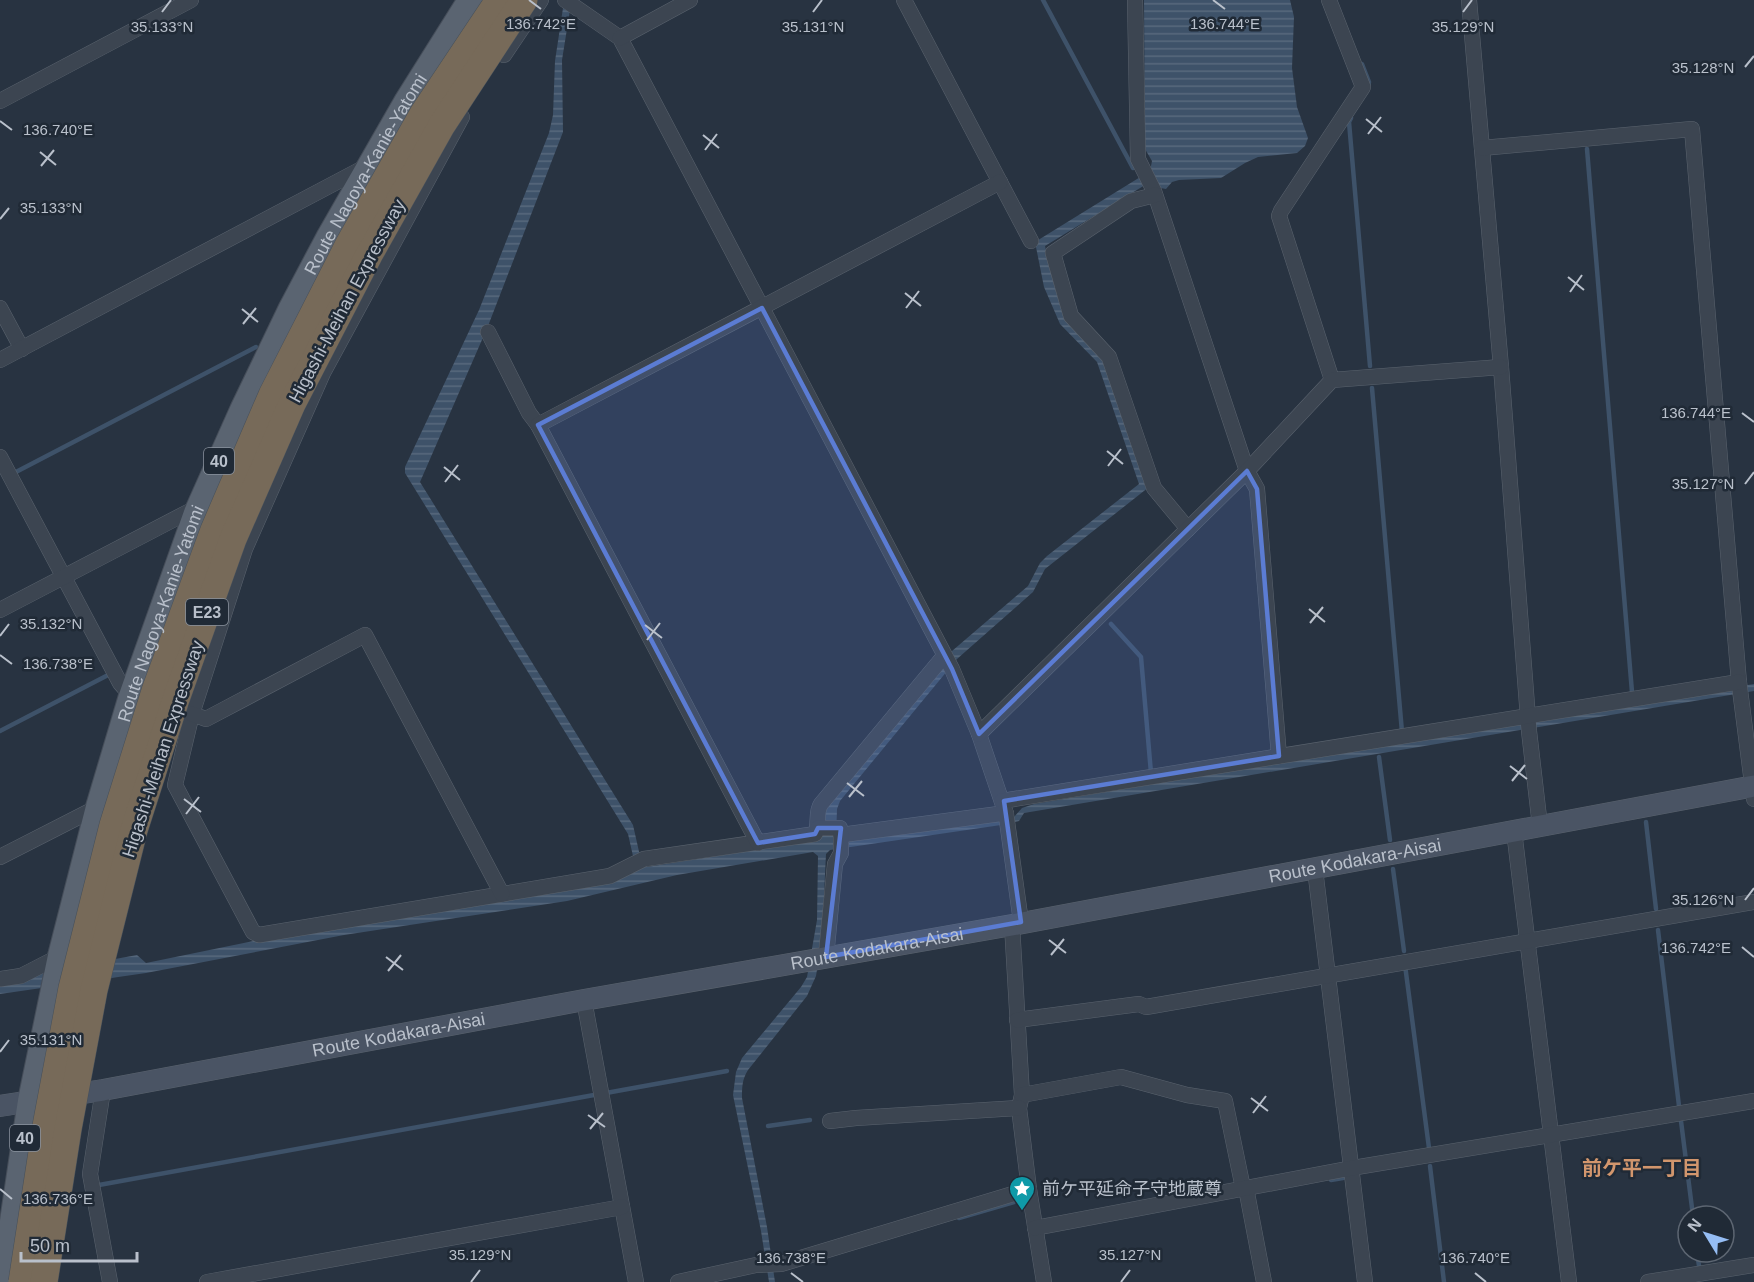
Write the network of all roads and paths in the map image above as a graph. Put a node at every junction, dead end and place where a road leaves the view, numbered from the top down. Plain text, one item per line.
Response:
1 (191, 0) edge
2 (471, 0) edge
3 (499, 0) edge
4 (524, 0) edge
5 (541, 0) edge
6 (565, 0) edge
7 (690, 0) edge
8 (904, 0) edge
9 (1135, 0) edge
10 (1329, 0) edge
11 (1469, 0) edge
12 (620, 38) junction
13 (0, 101) edge
14 (1482, 148) junction
15 (372, 164) junction
16 (1000, 182) junction
17 (1154, 193) junction
18 (1031, 241) dead end
19 (0, 308) edge
20 (762, 308) junction
21 (489, 332) dead end
22 (22, 349) junction
23 (0, 360) edge
24 (1501, 367) junction
25 (1332, 380) junction
26 (538, 425) junction
27 (0, 457) edge
28 (1247, 471) junction
29 (196, 513) junction
30 (1188, 529) junction
31 (63, 577) junction
32 (0, 610) edge
33 (948, 662) junction
34 (1740, 689) junction
35 (131, 696) junction
36 (192, 714) junction
37 (1528, 722) junction
38 (980, 734) junction
39 (1279, 756) junction
40 (1753, 791) edge
41 (98, 807) junction
42 (1006, 814) junction
43 (1540, 826) junction
44 (818, 828) junction
45 (839, 831) junction
46 (1514, 831) junction
47 (758, 843) junction
48 (0, 857) edge
49 (1315, 868) junction
50 (502, 894) junction
51 (1754, 903) edge
52 (1017, 924) junction
53 (1528, 941) junction
54 (60, 958) junction
55 (816, 959) junction
56 (1328, 975) junction
57 (0, 979) edge
58 (584, 1000) junction
59 (1017, 1020) junction
60 (103, 1090) junction
61 (30, 1101) junction
62 (1754, 1101) edge
63 (1020, 1102) junction
64 (0, 1106) edge
65 (830, 1121) dead end
66 (1551, 1135) junction
67 (1352, 1168) junction
68 (1245, 1188) junction
69 (1029, 1190) junction
70 (622, 1207) junction
71 (1035, 1227) junction
72 (1754, 1266) edge
73 (3, 1282) edge
74 (22, 1282) edge
75 (44, 1282) edge
76 (110, 1282) edge
77 (207, 1282) edge
78 (636, 1282) edge
79 (678, 1282) edge
80 (1044, 1282) edge
81 (1264, 1282) edge
82 (1365, 1282) edge
83 (1569, 1282) edge
84 (1648, 1282) edge

1 - 13 street
2 - 15 main road, Route Nagoya-Kanie-Yatomi / 40
3 - 74 highway, Higashi-Meihan Expressway / E23, bridge
4 - 75 highway, Higashi-Meihan Expressway / E23, bridge
5 - 36 street
6 - 12 street
7 - 12 street
8 - 16 street
9 - 17 street
10 - 25 street
11 - 14 street
12 - 20 street
14 - 24 street
14 - 34 street
15 - 22 street
15 - 29 main road, Route Nagoya-Kanie-Yatomi / 40
16 - 18 street
16 - 20 street
17 - 28 street
17 - 30 street
19 - 22 street
20 - 26 street
20 - 33 street
21 - 26 street
22 - 23 street
24 - 25 street
24 - 37 street
25 - 28 street
26 - 47 street
27 - 31 street
28 - 30 street
28 - 39 street
29 - 31 street
29 - 35 main road, Route Nagoya-Kanie-Yatomi / 40
30 - 38 street
31 - 32 street
31 - 35 street
33 - 38 street
33 - 44 street
34 - 37 street
34 - 40 street
35 - 41 main road, Route Nagoya-Kanie-Yatomi / 40
36 - 50 street
36 - 50 street
37 - 39 street
37 - 43 street
38 - 42 street
39 - 42 street
40 - 43 main road, Route Kodakara-Aisai
41 - 48 street
41 - 54 main road, Route Nagoya-Kanie-Yatomi / 40
42 - 45 street
42 - 52 street
43 - 46 main road, Route Kodakara-Aisai
44 - 45 street
44 - 47 street
45 - 55 street
46 - 49 main road, Route Kodakara-Aisai
46 - 53 street
47 - 50 street
49 - 52 main road, Route Kodakara-Aisai
49 - 56 street
51 - 53 street
52 - 55 main road, Route Kodakara-Aisai
52 - 59 street
53 - 56 street
53 - 66 street
54 - 57 street
54 - 61 main road, Route Nagoya-Kanie-Yatomi / 40
55 - 58 main road, Route Kodakara-Aisai
56 - 59 street
56 - 67 street
58 - 60 main road, Route Kodakara-Aisai
58 - 70 street
59 - 63 street
60 - 61 main road, Route Kodakara-Aisai
60 - 76 street
61 - 64 main road, Route Kodakara-Aisai
61 - 73 main road, Route Nagoya-Kanie-Yatomi / 40
62 - 66 street
63 - 65 street
63 - 68 street
63 - 69 street
66 - 67 street
66 - 83 street
67 - 68 street
67 - 82 street
68 - 71 street
68 - 81 street
69 - 71 street
69 - 79 street
70 - 77 street
70 - 78 street
71 - 80 street
72 - 84 street

